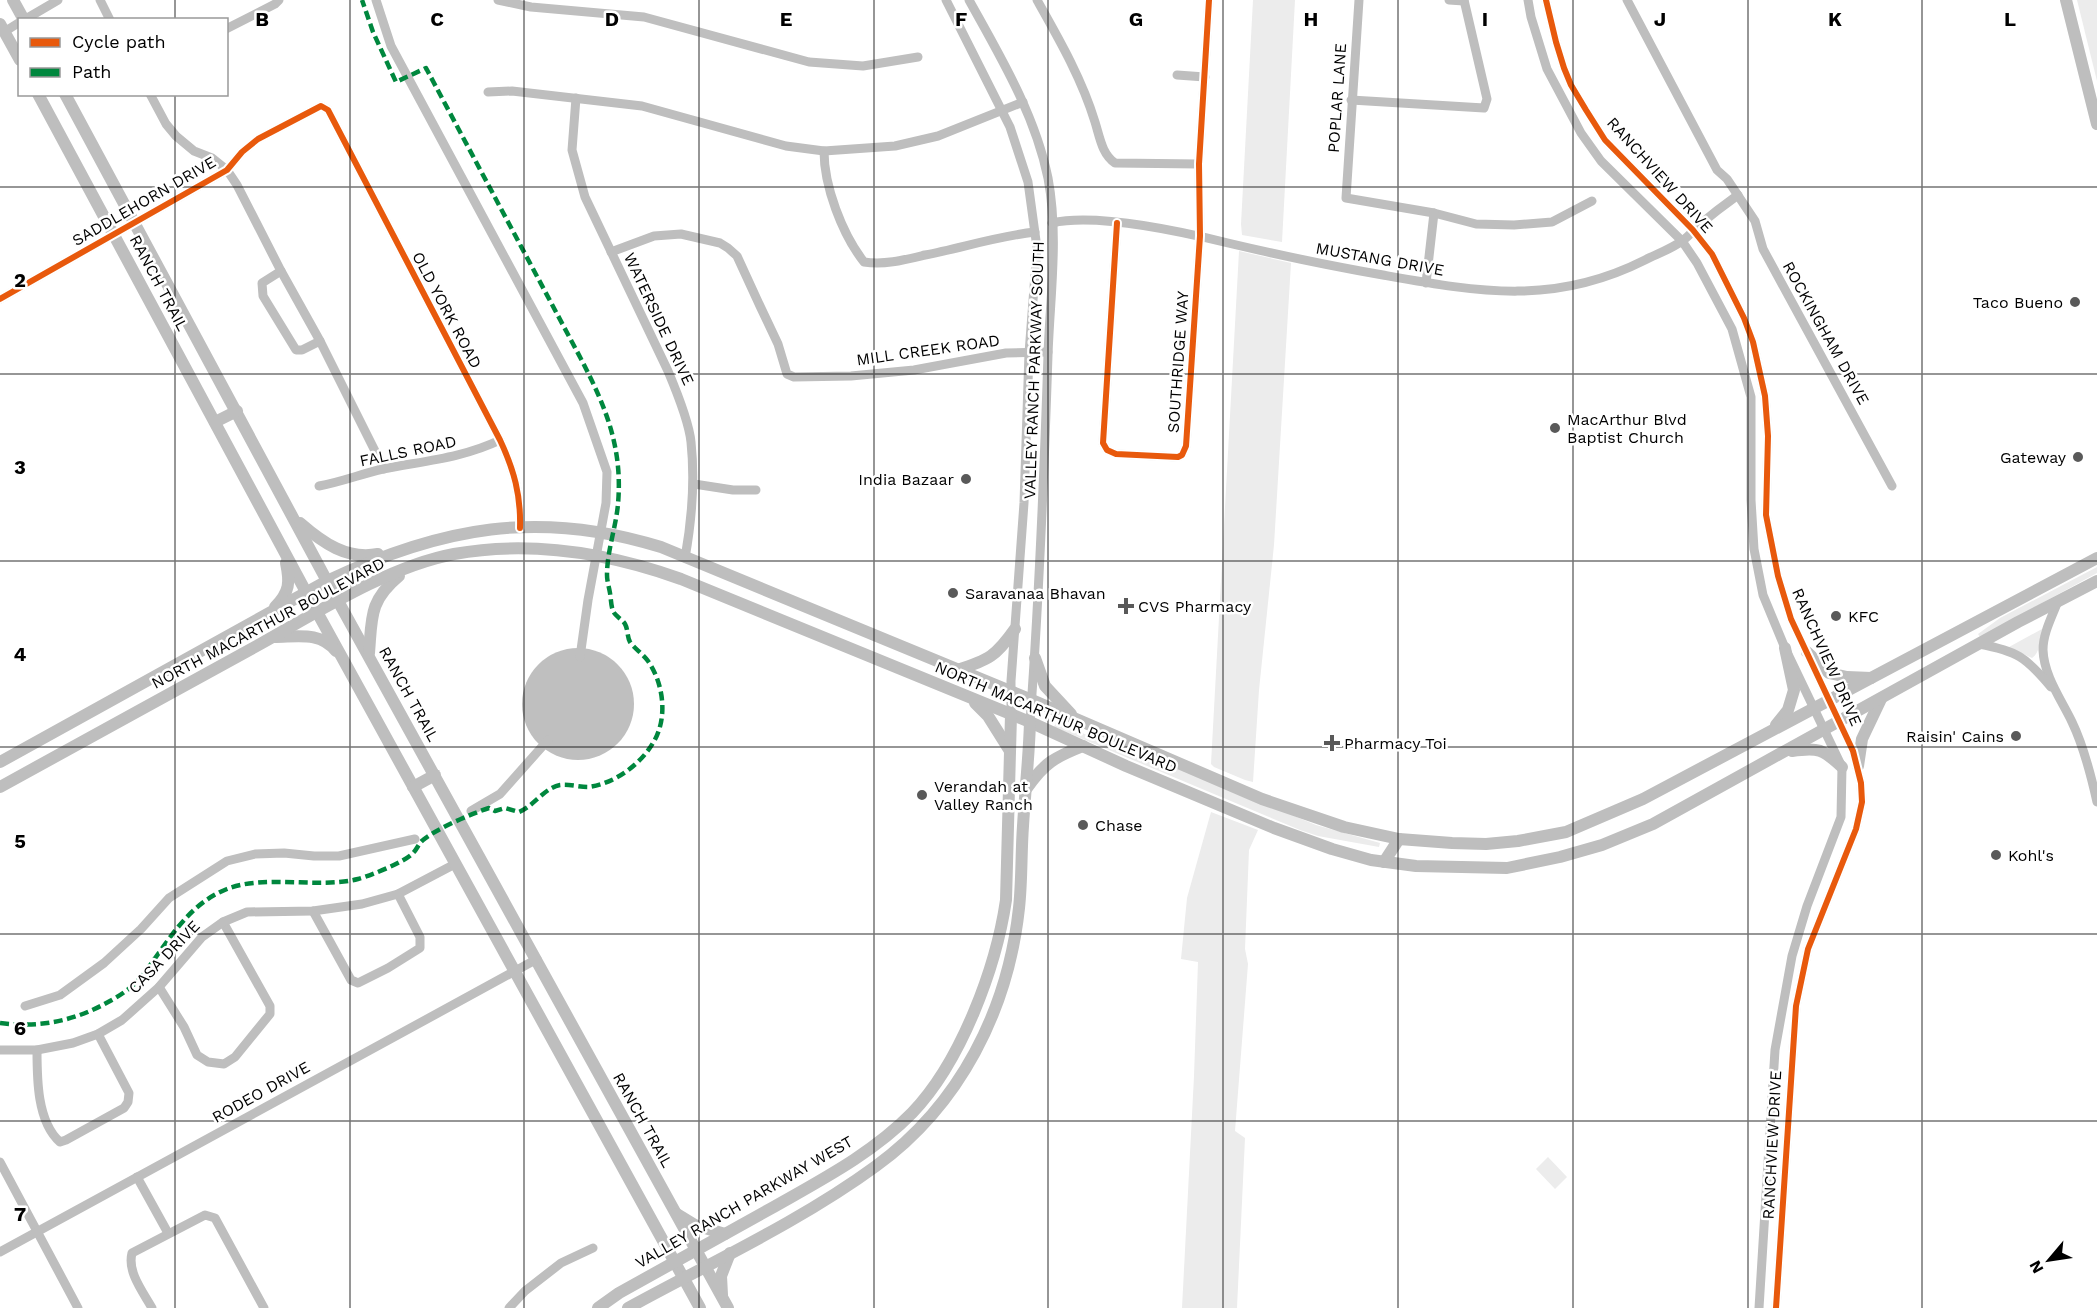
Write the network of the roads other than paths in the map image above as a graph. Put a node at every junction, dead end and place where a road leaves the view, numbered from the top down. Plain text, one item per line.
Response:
1 (13, 0) edge
2 (58, 0) edge
3 (99, 0) edge
4 (279, 0) edge
5 (946, 0) edge
6 (969, 0) edge
7 (1037, 0) edge
8 (1209, 0) edge
9 (1359, 0) edge
10 (1449, 0) edge
11 (1528, 0) edge
12 (1546, 0) edge
13 (1627, 0) edge
14 (2066, 0) edge
15 (1464, 1) edge
16 (23, 18) edge
17 (26, 18) edge
18 (109, 18) edge
19 (18, 23) edge
20 (2, 28) edge
21 (228, 28) edge
22 (1556, 42) junction
23 (1539, 47) junction
24 (18, 56) edge
25 (1177, 75) dead end
26 (1204, 77) junction
27 (488, 93) dead end
28 (39, 96) edge
29 (66, 96) edge
30 (151, 96) edge
31 (576, 98) junction
32 (1351, 100) junction
33 (1023, 102) junction
34 (328, 110) joint
35 (1003, 111) junction
36 (2097, 124) edge
37 (824, 151) junction
38 (1199, 164) junction
39 (227, 170) junction
40 (1737, 195) junction
41 (1592, 201) dead end
42 (1434, 213) junction
43 (135, 223) junction
44 (1052, 223) junction
45 (1117, 223) junction
46 (1693, 230) junction
47 (1035, 232) junction
48 (114, 235) junction
49 (1200, 236) junction
50 (1682, 241) junction
51 (611, 252) junction
52 (281, 271) junction
53 (1426, 283) junction
54 (0, 299) edge
55 (320, 341) junction
56 (1048, 352) junction
57 (1029, 353) junction
58 (237, 411) junction
59 (215, 422) junction
60 (500, 440) junction
61 (1752, 467) junction
62 (1768, 467) junction
63 (384, 469) junction
64 (694, 484) junction
65 (320, 486) dead end
66 (1892, 486) dead end
67 (756, 490) dead end
68 (1024, 503) junction
69 (1044, 505) junction
70 (294, 518) junction
71 (520, 528) junction
72 (282, 548) junction
73 (403, 549) junction
74 (685, 558) junction
75 (2097, 558) edge
76 (408, 568) junction
77 (327, 580) junction
78 (2097, 581) edge
79 (306, 592) junction
80 (339, 601) junction
81 (2058, 602) junction
82 (817, 612) junction
83 (319, 613) junction
84 (268, 615) junction
85 (1015, 628) junction
86 (807, 632) junction
87 (273, 637) junction
88 (1979, 644) junction
89 (1785, 648) junction
90 (1807, 652) junction
91 (369, 654) junction
92 (1035, 658) junction
93 (348, 665) junction
94 (957, 670) junction
95 (1872, 678) junction
96 (1011, 692) junction
97 (2057, 694) junction
98 (970, 698) junction
99 (1881, 699) junction
100 (1032, 700) junction
101 (1830, 700) junction
102 (1815, 708) junction
103 (1011, 715) junction
104 (1076, 719) junction
105 (1840, 721) junction
106 (1030, 722) junction
107 (1825, 729) junction
108 (1770, 731) junction
109 (1083, 747) junction
110 (1010, 751) junction
111 (1782, 753) junction
112 (0, 762) edge
113 (1858, 766) junction
114 (1842, 767) junction
115 (435, 775) junction
116 (0, 787) edge
117 (413, 787) junction
118 (1026, 789) junction
119 (2097, 802) edge
120 (1399, 839) junction
121 (1384, 862) junction
122 (455, 864) junction
123 (1403, 865) junction
124 (398, 894) junction
125 (313, 911) junction
126 (223, 922) junction
127 (537, 959) junction
128 (992, 960) junction
129 (1007, 965) junction
130 (514, 970) junction
131 (159, 987) junction
132 (1778, 1033) junction
133 (98, 1034) junction
134 (1792, 1036) junction
135 (0, 1050) edge
136 (37, 1050) junction
137 (1775, 1050) junction
138 (1791, 1052) junction
139 (886, 1136) junction
140 (897, 1149) junction
141 (0, 1162) edge
142 (137, 1177) junction
143 (676, 1214) junction
144 (37, 1232) junction
145 (168, 1233) junction
146 (725, 1234) junction
147 (593, 1248) dead end
148 (696, 1250) junction
149 (0, 1252) edge
150 (730, 1253) junction
151 (675, 1262) junction
152 (705, 1266) junction
153 (683, 1277) junction
154 (725, 1304) edge
155 (78, 1308) edge
156 (152, 1308) edge
157 (264, 1308) edge
158 (509, 1308) edge
159 (598, 1308) edge
160 (628, 1308) edge
161 (700, 1308) edge
162 (1759, 1308) edge
163 (1776, 1308) edge

1 - 16 main road
2 - 17 street
3 - 18 street
4 - 21 street
5 - 35 street, VALLEY RANCH PARKWAY SOUTH
6 - 33 street, VALLEY RANCH PARKWAY SOUTH
7 - 38 street
8 - 26 street, SOUTHRIDGE WAY
9 - 32 street, POPLAR LANE
10 - 15 street
11 - 23 street, RANCHVIEW DRIVE
12 - 22 street, RANCHVIEW DRIVE
13 - 40 street, ROCKINGHAM DRIVE
14 - 36 main road
15 - 32 street
19 - 20 street
20 - 24 main road
22 - 23 street
22 - 46 street, RANCHVIEW DRIVE
23 - 50 street, RANCHVIEW DRIVE
25 - 26 street
26 - 38 street, SOUTHRIDGE WAY
27 - 31 street
28 - 48 main road, RANCH TRAIL
29 - 43 main road, RANCH TRAIL
30 - 39 street
31 - 37 street
31 - 51 street, WATERSIDE DRIVE
32 - 42 street, POPLAR LANE
33 - 35 street
33 - 44 street, VALLEY RANCH PARKWAY SOUTH
34 - 39 street, SADDLEHORN DRIVE
34 - 60 street, OLD YORK ROAD
35 - 37 street
35 - 47 street, VALLEY RANCH PARKWAY SOUTH
37 - 47 street
38 - 49 street, SOUTHRIDGE WAY
39 - 43 street, SADDLEHORN DRIVE
39 - 52 street
40 - 46 street
40 - 66 street, ROCKINGHAM DRIVE
41 - 42 street
42 - 53 street
43 - 48 street, SADDLEHORN DRIVE
43 - 58 main road, RANCH TRAIL
44 - 45 street, MUSTANG DRIVE
44 - 56 street, VALLEY RANCH PARKWAY SOUTH
45 - 49 street, MUSTANG DRIVE
45 - 49 street, SOUTHRIDGE WAY
46 - 50 street, MUSTANG DRIVE
46 - 62 street, RANCHVIEW DRIVE
47 - 57 street, VALLEY RANCH PARKWAY SOUTH
48 - 54 street, SADDLEHORN DRIVE
48 - 59 main road, RANCH TRAIL
49 - 53 street, MUSTANG DRIVE
50 - 53 street, MUSTANG DRIVE
50 - 61 street, RANCHVIEW DRIVE
51 - 57 street, MILL CREEK ROAD
51 - 64 street, WATERSIDE DRIVE
52 - 55 street
52 - 55 street
55 - 63 street
56 - 57 street, MILL CREEK ROAD
56 - 69 street, VALLEY RANCH PARKWAY SOUTH
57 - 68 street, VALLEY RANCH PARKWAY SOUTH
58 - 59 main road
58 - 70 main road, RANCH TRAIL
59 - 72 main road, RANCH TRAIL
60 - 63 street, FALLS ROAD
60 - 71 street, OLD YORK ROAD
61 - 62 street
61 - 89 street, RANCHVIEW DRIVE
62 - 90 street, RANCHVIEW DRIVE
63 - 65 street, FALLS ROAD
64 - 67 street
64 - 74 street, WATERSIDE DRIVE
68 - 69 street
68 - 85 street, VALLEY RANCH PARKWAY SOUTH
69 - 92 street, VALLEY RANCH PARKWAY SOUTH
70 - 73 main road
70 - 77 main road, RANCH TRAIL
71 - 73 main road, NORTH MACARTHUR BOULEVARD
71 - 74 main road, NORTH MACARTHUR BOULEVARD
72 - 79 main road, RANCH TRAIL
72 - 84 main road
73 - 77 main road, NORTH MACARTHUR BOULEVARD
74 - 82 main road, NORTH MACARTHUR BOULEVARD
75 - 95 main road, NORTH MACARTHUR BOULEVARD
76 - 80 main road, NORTH MACARTHUR BOULEVARD
76 - 86 main road, NORTH MACARTHUR BOULEVARD
76 - 91 main road
77 - 79 main road, NORTH MACARTHUR BOULEVARD
77 - 80 main road, RANCH TRAIL
78 - 81 main road, NORTH MACARTHUR BOULEVARD
79 - 83 main road, RANCH TRAIL
79 - 84 main road, NORTH MACARTHUR BOULEVARD
80 - 83 main road, NORTH MACARTHUR BOULEVARD
80 - 91 main road, RANCH TRAIL
81 - 88 main road, NORTH MACARTHUR BOULEVARD
81 - 97 street
82 - 86 main road
82 - 94 main road, NORTH MACARTHUR BOULEVARD
83 - 87 main road, NORTH MACARTHUR BOULEVARD
83 - 93 main road, RANCH TRAIL
84 - 112 main road, NORTH MACARTHUR BOULEVARD
85 - 94 main road
85 - 96 street, VALLEY RANCH PARKWAY SOUTH
86 - 98 main road, NORTH MACARTHUR BOULEVARD
87 - 93 main road
87 - 116 main road, NORTH MACARTHUR BOULEVARD
88 - 97 street
88 - 99 main road, NORTH MACARTHUR BOULEVARD
89 - 102 street, RANCHVIEW DRIVE
89 - 108 main road
90 - 95 main road
90 - 101 street, RANCHVIEW DRIVE
91 - 115 main road, RANCH TRAIL
92 - 100 street, VALLEY RANCH PARKWAY SOUTH
92 - 104 main road
93 - 117 main road, RANCH TRAIL
94 - 96 main road, NORTH MACARTHUR BOULEVARD
95 - 101 main road, NORTH MACARTHUR BOULEVARD
96 - 100 main road, NORTH MACARTHUR BOULEVARD
96 - 103 street, VALLEY RANCH PARKWAY SOUTH
97 - 119 street
98 - 103 main road, NORTH MACARTHUR BOULEVARD
98 - 110 main road
99 - 105 main road, NORTH MACARTHUR BOULEVARD
99 - 113 main road
100 - 104 main road, NORTH MACARTHUR BOULEVARD
100 - 106 street, VALLEY RANCH PARKWAY SOUTH
101 - 102 main road, NORTH MACARTHUR BOULEVARD
101 - 105 street, RANCHVIEW DRIVE
102 - 107 street, RANCHVIEW DRIVE
102 - 108 main road, NORTH MACARTHUR BOULEVARD
103 - 106 main road, NORTH MACARTHUR BOULEVARD
103 - 110 main road, VALLEY RANCH PARKWAY WEST
104 - 120 main road, NORTH MACARTHUR BOULEVARD
105 - 107 main road, NORTH MACARTHUR BOULEVARD
105 - 113 street, RANCHVIEW DRIVE
106 - 109 main road, NORTH MACARTHUR BOULEVARD
106 - 118 main road, VALLEY RANCH PARKWAY WEST
107 - 111 main road, NORTH MACARTHUR BOULEVARD
107 - 114 street, RANCHVIEW DRIVE
108 - 120 main road, NORTH MACARTHUR BOULEVARD
109 - 118 main road
109 - 121 main road, NORTH MACARTHUR BOULEVARD
110 - 128 main road, VALLEY RANCH PARKWAY WEST
111 - 114 main road
111 - 123 main road, NORTH MACARTHUR BOULEVARD
113 - 134 street, RANCHVIEW DRIVE
114 - 132 street, RANCHVIEW DRIVE
115 - 117 main road
115 - 127 main road, RANCH TRAIL
117 - 122 main road, RANCH TRAIL
118 - 129 main road, VALLEY RANCH PARKWAY WEST
120 - 121 main road
120 - 123 main road
121 - 123 main road, NORTH MACARTHUR BOULEVARD
122 - 124 street, CASA DRIVE
122 - 130 main road, RANCH TRAIL
124 - 125 street, CASA DRIVE
124 - 125 street
125 - 126 street, CASA DRIVE
126 - 131 street, CASA DRIVE
126 - 131 street
127 - 130 street, RODEO DRIVE
127 - 143 main road, RANCH TRAIL
128 - 129 main road
128 - 139 main road, VALLEY RANCH PARKWAY WEST
129 - 140 main road, VALLEY RANCH PARKWAY WEST
130 - 142 street, RODEO DRIVE
130 - 151 main road, RANCH TRAIL
131 - 133 street, CASA DRIVE
132 - 134 street
132 - 137 street, RANCHVIEW DRIVE
133 - 136 street, CASA DRIVE
133 - 136 street
134 - 138 street, RANCHVIEW DRIVE
135 - 136 street, CASA DRIVE
137 - 138 street
137 - 162 street, RANCHVIEW DRIVE
138 - 163 street, RANCHVIEW DRIVE
139 - 140 main road
139 - 146 main road, VALLEY RANCH PARKWAY WEST
140 - 150 main road, VALLEY RANCH PARKWAY WEST
141 - 144 street
142 - 144 street, RODEO DRIVE
142 - 145 street
143 - 146 main road
143 - 148 main road, RANCH TRAIL
144 - 149 street, RODEO DRIVE
144 - 155 street
145 - 156 street
145 - 157 street
146 - 148 main road, VALLEY RANCH PARKWAY WEST
147 - 158 street
148 - 151 main road, VALLEY RANCH PARKWAY WEST
148 - 152 main road, RANCH TRAIL
150 - 152 main road, VALLEY RANCH PARKWAY WEST
150 - 154 main road
151 - 153 main road, RANCH TRAIL
151 - 159 main road, VALLEY RANCH PARKWAY WEST
152 - 153 main road, VALLEY RANCH PARKWAY WEST
152 - 154 main road, RANCH TRAIL
153 - 160 main road, VALLEY RANCH PARKWAY WEST
153 - 161 main road, RANCH TRAIL

